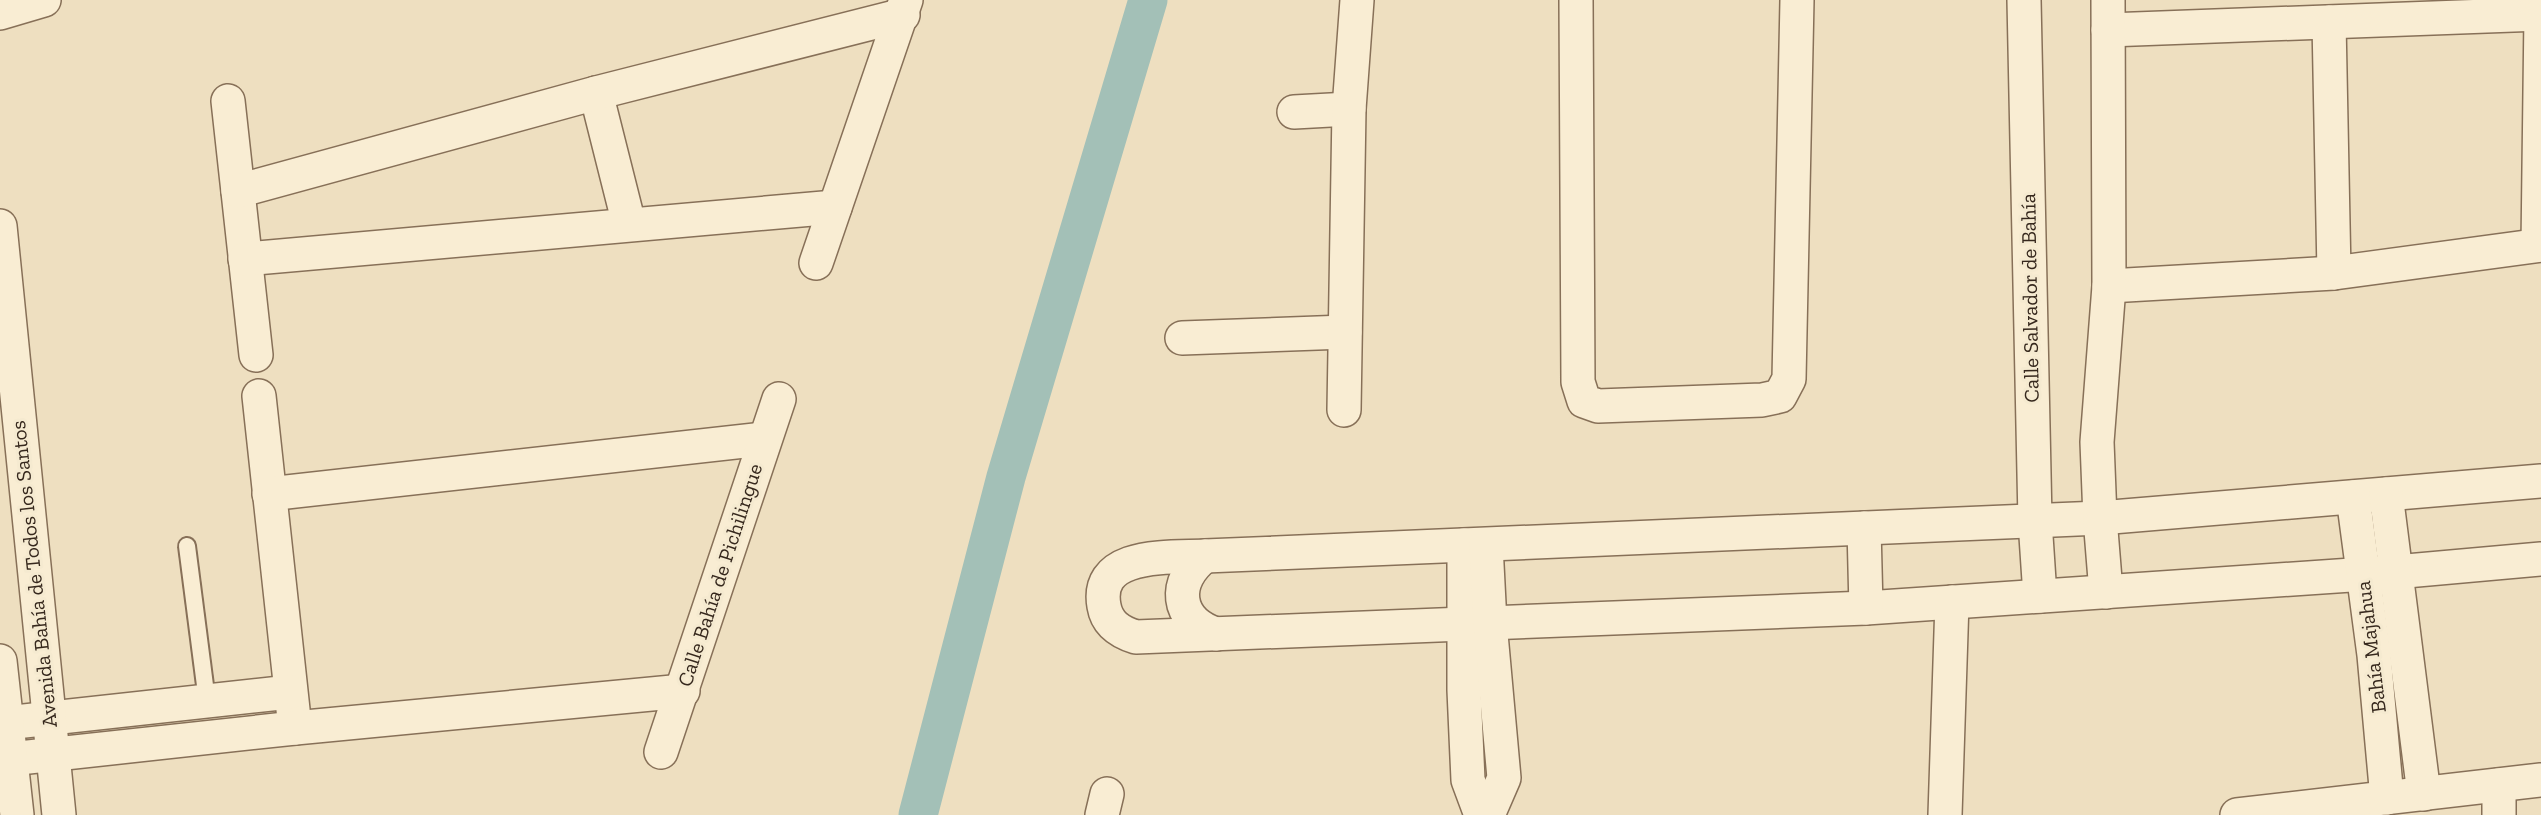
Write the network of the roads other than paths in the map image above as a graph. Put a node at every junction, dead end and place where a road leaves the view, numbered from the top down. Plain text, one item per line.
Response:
1 (44, 0) edge
2 (1357, 0) edge
3 (1576, 0) edge
4 (1797, 0) edge
5 (2024, 0) edge
6 (905, 7) edge
7 (0, 13) edge
8 (2541, 14) edge
9 (2108, 15) edge
10 (2329, 22) junction
11 (596, 93) junction
12 (228, 101) dead end
13 (1349, 109) junction
14 (1294, 112) dead end
15 (238, 191) junction
16 (836, 207) junction
17 (629, 224) junction
18 (0, 226) edge
19 (2539, 245) edge
20 (245, 259) junction
21 (816, 262) dead end
22 (2334, 273) junction
23 (2109, 286) junction
24 (1345, 332) junction
25 (1182, 338) dead end
26 (256, 355) dead end
27 (259, 396) dead end
28 (779, 399) dead end
29 (1344, 410) dead end
30 (764, 439) junction
31 (2541, 481) edge
32 (269, 494) junction
33 (2386, 494) junction
34 (2353, 497) junction
35 (2100, 519) junction
36 (2036, 521) junction
37 (1864, 528) junction
38 (1475, 545) junction
39 (187, 546) dead end
40 (1205, 556) junction
41 (2541, 559) edge
42 (2395, 572) junction
43 (2363, 574) junction
44 (2106, 592) junction
45 (2040, 596) junction
46 (1952, 602) junction
47 (1866, 608) junction
48 (1477, 623) junction
49 (1216, 634) junction
50 (0, 661) edge
51 (683, 691) junction
52 (290, 692) junction
53 (207, 701) junction
54 (48, 718) junction
55 (6, 723) junction
56 (295, 728) junction
57 (661, 752) dead end
58 (52, 754) junction
59 (10, 759) junction
60 (2541, 780) edge
61 (2424, 794) junction
62 (2387, 798) junction
63 (2499, 800) edge
64 (2311, 811) edge
65 (17, 815) edge
66 (59, 815) edge
67 (1480, 815) edge
68 (1488, 815) edge
69 (1945, 815) edge
70 (2237, 815) edge

1 - 7 street
2 - 13 street
3 - 4 street
5 - 36 street, Calle Salvador de Bahía
6 - 11 street
6 - 16 street
8 - 10 street
8 - 19 street
9 - 10 street
9 - 23 street
10 - 22 street
11 - 15 street
11 - 17 street
12 - 15 street
13 - 14 street
13 - 24 street
15 - 20 street
16 - 17 street
16 - 21 street
17 - 20 street
18 - 54 street, Avenida Bahía de Todos los Santos
19 - 22 street
20 - 26 street
22 - 23 street
23 - 35 street
24 - 25 street
24 - 29 street
27 - 32 street
28 - 30 street, Calle Bahía de Pichilingue
30 - 32 street
30 - 51 street, Calle Bahía de Pichilingue
31 - 33 street
32 - 52 street
33 - 34 street
33 - 42 street, Bahía Majahua
34 - 35 street
34 - 43 street, Bahía Majahua
35 - 36 street
35 - 44 street
36 - 37 street
36 - 45 street, Calle Salvador de Bahía
37 - 38 street
37 - 47 street
38 - 40 street
38 - 48 street
39 - 53 lane
40 - 49 street
40 - 49 street
41 - 42 street
42 - 43 street
42 - 61 street, Bahía Majahua
43 - 44 street
43 - 62 street, Bahía Majahua
44 - 45 street
45 - 46 street
46 - 47 street
46 - 69 street
47 - 48 street
48 - 49 street
48 - 67 street
48 - 68 street
50 - 55 street, Avenida Bahía de Todos los Santos
51 - 56 street
51 - 57 street, Calle Bahía de Pichilingue
52 - 53 street
52 - 56 street
53 - 54 street
54 - 55 street
54 - 58 street, Avenida Bahía de Todos los Santos
55 - 59 street, Avenida Bahía de Todos los Santos
56 - 58 street
58 - 59 street
58 - 66 street, Avenida Bahía de Todos los Santos
59 - 65 street, Avenida Bahía de Todos los Santos
60 - 63 street
61 - 62 street
61 - 63 street
62 - 64 street
64 - 70 street

